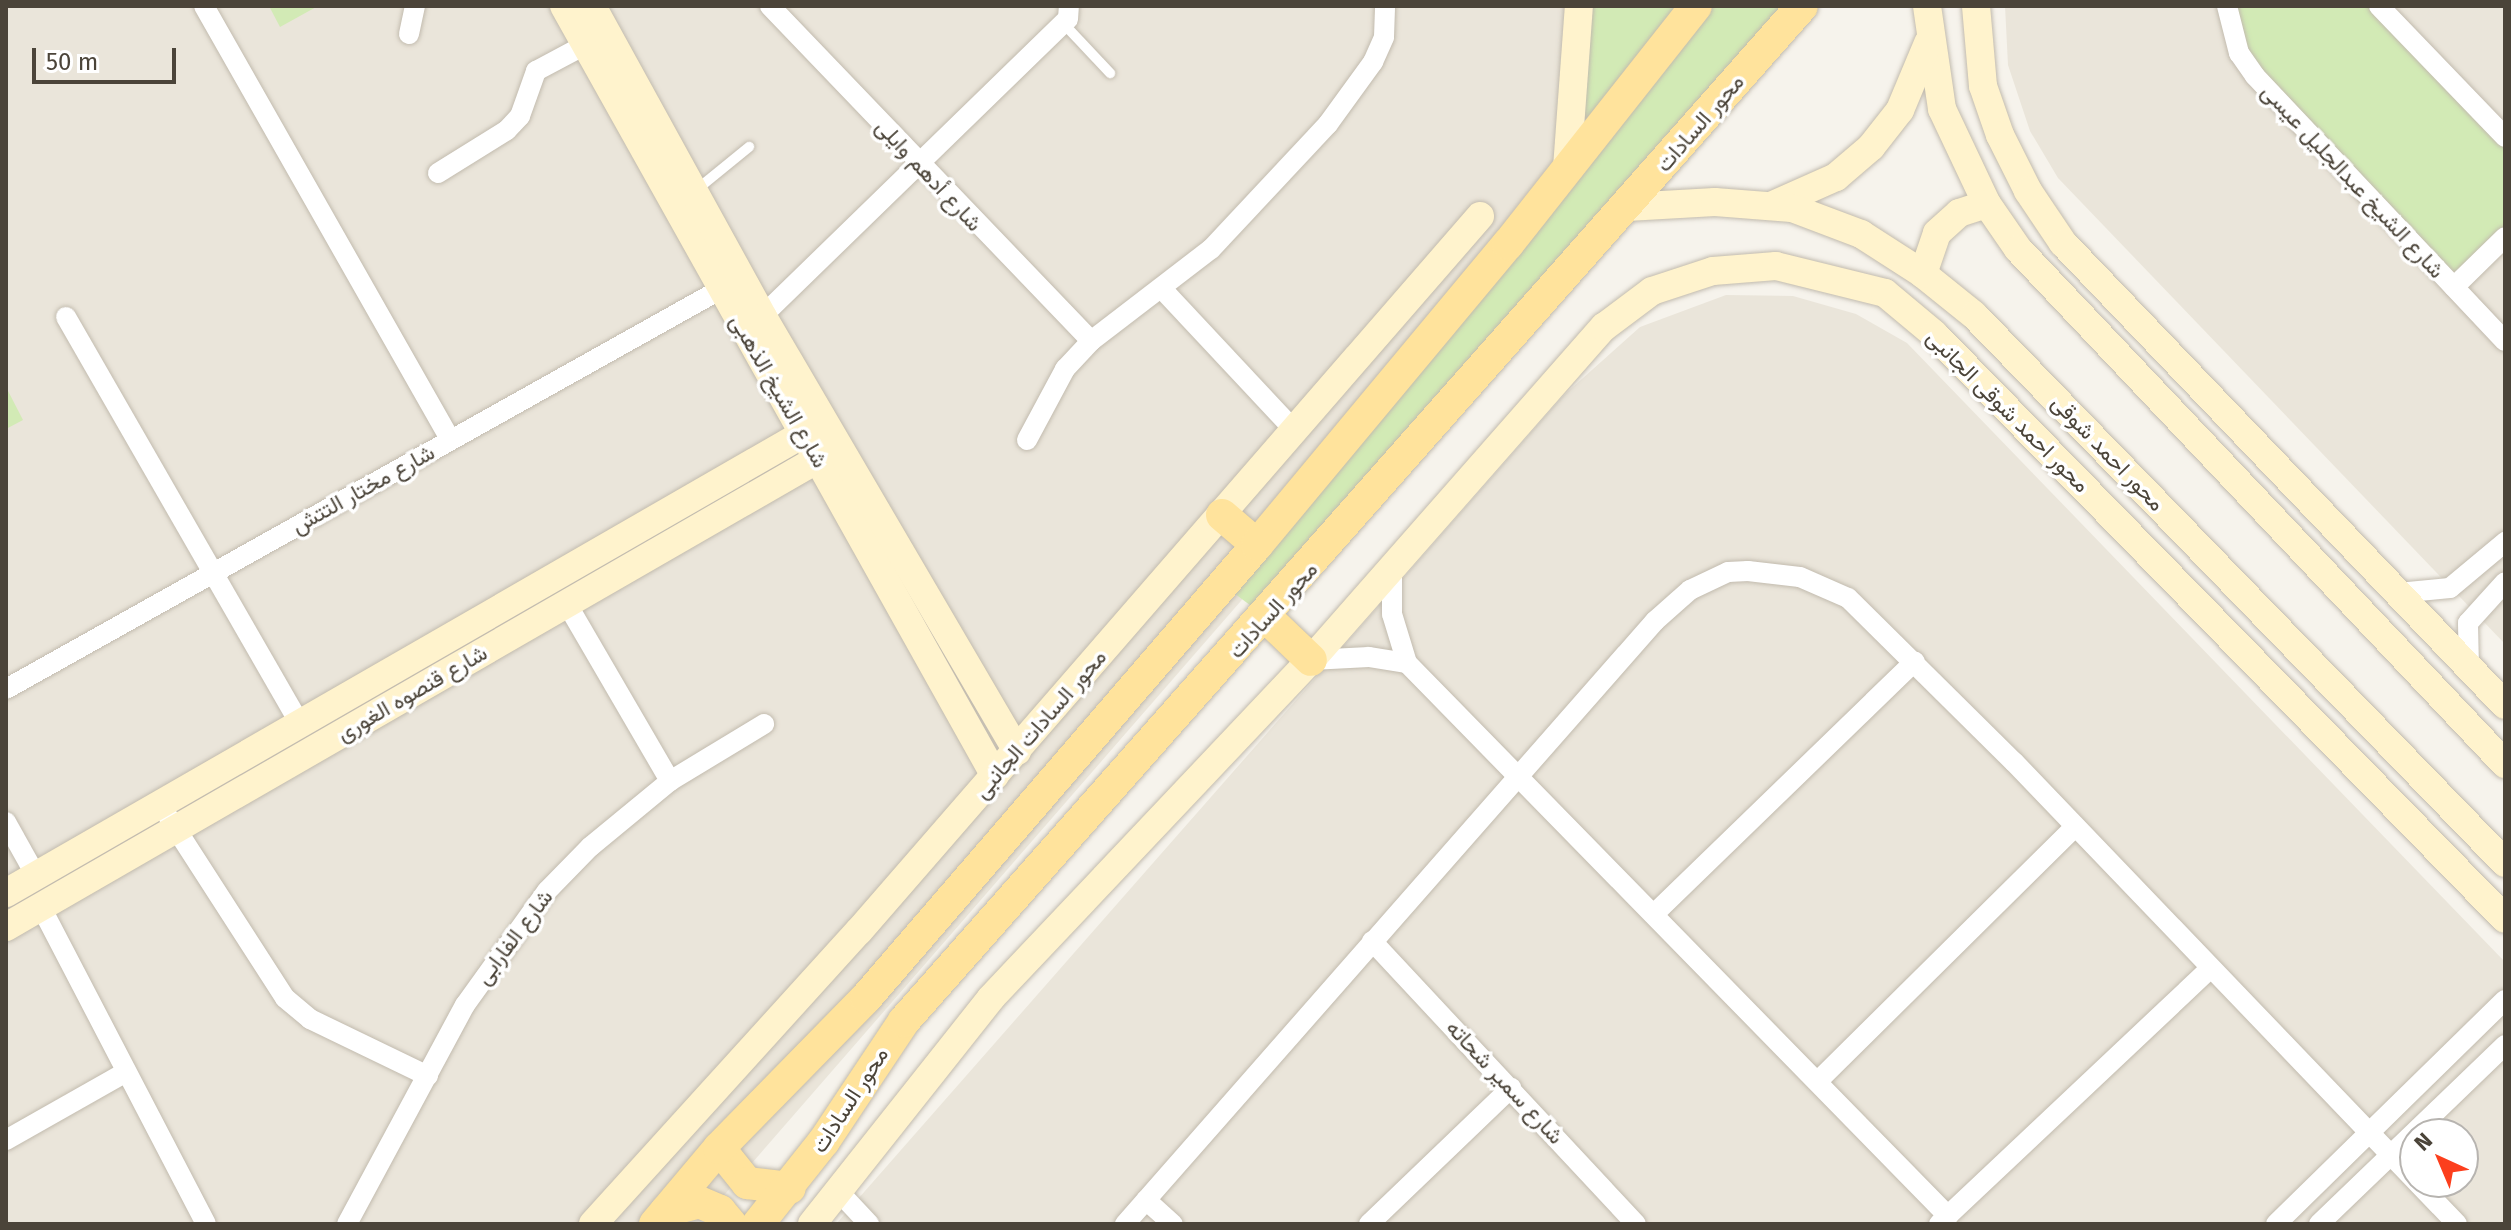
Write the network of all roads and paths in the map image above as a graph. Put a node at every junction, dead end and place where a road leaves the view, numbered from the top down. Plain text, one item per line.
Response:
1 (204, 6) edge
2 (415, 6) edge
3 (564, 6) edge
4 (592, 6) edge
5 (770, 6) edge
6 (1385, 6) edge
7 (1579, 6) edge
8 (1696, 6) edge
9 (1802, 6) edge
10 (1927, 6) edge
11 (1976, 6) edge
12 (2227, 6) edge
13 (2379, 6) edge
14 (1066, 14) edge
15 (409, 34) dead end
16 (1929, 42) junction
17 (585, 45) junction
18 (1110, 73) dead end
19 (2505, 137) edge
20 (749, 147) dead end
21 (918, 165) junction
22 (1567, 168) junction
23 (438, 173) dead end
24 (695, 191) junction
25 (1987, 204) junction
26 (1773, 205) junction
27 (1627, 207) junction
28 (1480, 216) dead end
29 (2505, 237) edge
30 (1923, 274) junction
31 (2454, 287) junction
32 (721, 289) junction
33 (1163, 290) junction
34 (66, 317) dead end
35 (754, 323) junction
36 (1091, 341) junction
37 (2505, 341) edge
38 (1295, 431) junction
39 (803, 434) junction
40 (451, 440) junction
41 (1027, 440) dead end
42 (818, 459) junction
43 (1222, 515) junction
44 (2325, 518) junction
45 (2505, 542) edge
46 (1257, 545) junction
47 (2297, 545) junction
48 (1393, 562) junction
49 (213, 573) junction
50 (2505, 582) edge
51 (2398, 593) junction
52 (567, 604) junction
53 (1266, 617) junction
54 (1311, 660) junction
55 (1915, 661) junction
56 (1407, 663) junction
57 (2469, 668) junction
58 (6, 689) edge
59 (2505, 705) edge
60 (300, 724) junction
61 (764, 724) dead end
62 (1017, 751) junction
63 (2505, 764) edge
64 (995, 776) junction
65 (1518, 776) junction
66 (670, 781) junction
67 (161, 804) junction
68 (6, 822) edge
69 (2074, 828) junction
70 (176, 829) junction
71 (2505, 863) edge
72 (36, 876) junction
73 (6, 893) edge
74 (41, 907) junction
75 (1654, 914) junction
76 (2505, 919) edge
77 (6, 927) edge
78 (1372, 941) junction
79 (2209, 970) junction
80 (2505, 1000) edge
81 (2505, 1045) edge
82 (126, 1072) junction
83 (428, 1076) junction
84 (1818, 1081) junction
85 (1511, 1088) junction
86 (2369, 1136) junction
87 (6, 1140) edge
88 (719, 1148) junction
89 (2390, 1157) junction
90 (790, 1188) junction
91 (839, 1192) junction
92 (1146, 1200) junction
93 (660, 1217) edge
94 (1944, 1220) edge
95 (819, 1221) edge
96 (206, 1224) edge
97 (347, 1224) edge
98 (593, 1224) edge
99 (731, 1224) edge
100 (758, 1224) edge
101 (869, 1224) edge
102 (1125, 1224) edge
103 (1173, 1224) edge
104 (1369, 1224) edge
105 (1636, 1224) edge
106 (2276, 1224) edge
107 (2319, 1224) edge
108 (2457, 1224) edge

1 - 40 street
2 - 15 street
3 - 17 street, شارع الشيخ الذهبى
4 - 24 street, شارع الشيخ الذهبى
5 - 21 street, شارع أدهم وايلى
6 - 33 street
7 - 22 street
8 - 22 main road
9 - 27 main road, محور السادات
10 - 16 street
11 - 44 street
12 - 31 street, شارع الشيخ عبدالجليل عيسى
13 - 19 street
14 - 18 lane
14 - 21 street
16 - 25 street
16 - 26 street
17 - 23 street
17 - 32 street, شارع الشيخ الذهبى
20 - 24 lane
21 - 35 street
21 - 36 street, شارع أدهم وايلى
22 - 46 main road
24 - 35 street, شارع الشيخ الذهبى
25 - 30 street
25 - 47 street
26 - 27 street, محور احمد شوقى
26 - 30 street, محور احمد شوقى
27 - 53 main road, محور السادات
28 - 38 street, محور السادات الجانبى
29 - 31 street
30 - 71 street, محور احمد شوقى
31 - 37 street, شارع الشيخ عبدالجليل عيسى
32 - 35 street, شارع الشيخ الذهبى
32 - 40 street, شارع مختار التتش
33 - 36 street
33 - 38 street
34 - 49 street
35 - 39 street, شارع الشيخ الذهبى
35 - 62 street, شارع الشيخ الذهبى
36 - 41 street
38 - 43 street, محور السادات الجانبى
39 - 42 street, شارع الشيخ الذهبى
39 - 60 street, شارع قنصوه الغورى
40 - 49 street, شارع مختار التتش
42 - 52 street, شارع قنصوه الغورى
42 - 64 street, شارع الشيخ الذهبى
43 - 46 main road
43 - 62 street, محور السادات الجانبى
44 - 47 street
44 - 51 street
45 - 51 street
46 - 88 main road
47 - 63 street
48 - 54 street
48 - 56 street
48 - 76 street, محور احمد شوقى الجانبى
49 - 58 street, شارع مختار التتش
49 - 60 street
50 - 57 street
51 - 57 street
52 - 66 street
52 - 70 street, شارع قنصوه الغورى
53 - 54 main road
53 - 90 main road, محور السادات
54 - 56 street
54 - 91 street
55 - 65 street
55 - 69 street
55 - 75 street
56 - 65 street
57 - 59 street
60 - 67 street, شارع قنصوه الغورى
61 - 66 street, شارع الفارابى
62 - 64 street, محور السادات الجانبى
64 - 98 street, محور السادات الجانبى
65 - 75 street
65 - 78 street
66 - 83 street, شارع الفارابى
67 - 70 street
67 - 72 street, شارع قنصوه الغورى
68 - 72 street
69 - 79 street
69 - 84 street
70 - 74 street, شارع قنصوه الغورى
70 - 83 street
72 - 73 street, شارع قنصوه الغورى
74 - 77 street, شارع قنصوه الغورى
74 - 82 street
75 - 84 street
78 - 85 street, شارع سمير شحاته
78 - 92 street
79 - 86 street
79 - 94 street
80 - 86 street
81 - 89 street
82 - 87 street
82 - 96 street
83 - 97 street, شارع الفارابى
84 - 94 street
85 - 104 street
85 - 105 street, شارع سمير شحاته
86 - 89 street
86 - 106 street
88 - 90 main road
88 - 93 main road
89 - 107 street
89 - 108 street
90 - 100 main road, محور السادات
91 - 95 street
91 - 101 street
92 - 102 street
92 - 103 street
93 - 99 main road

